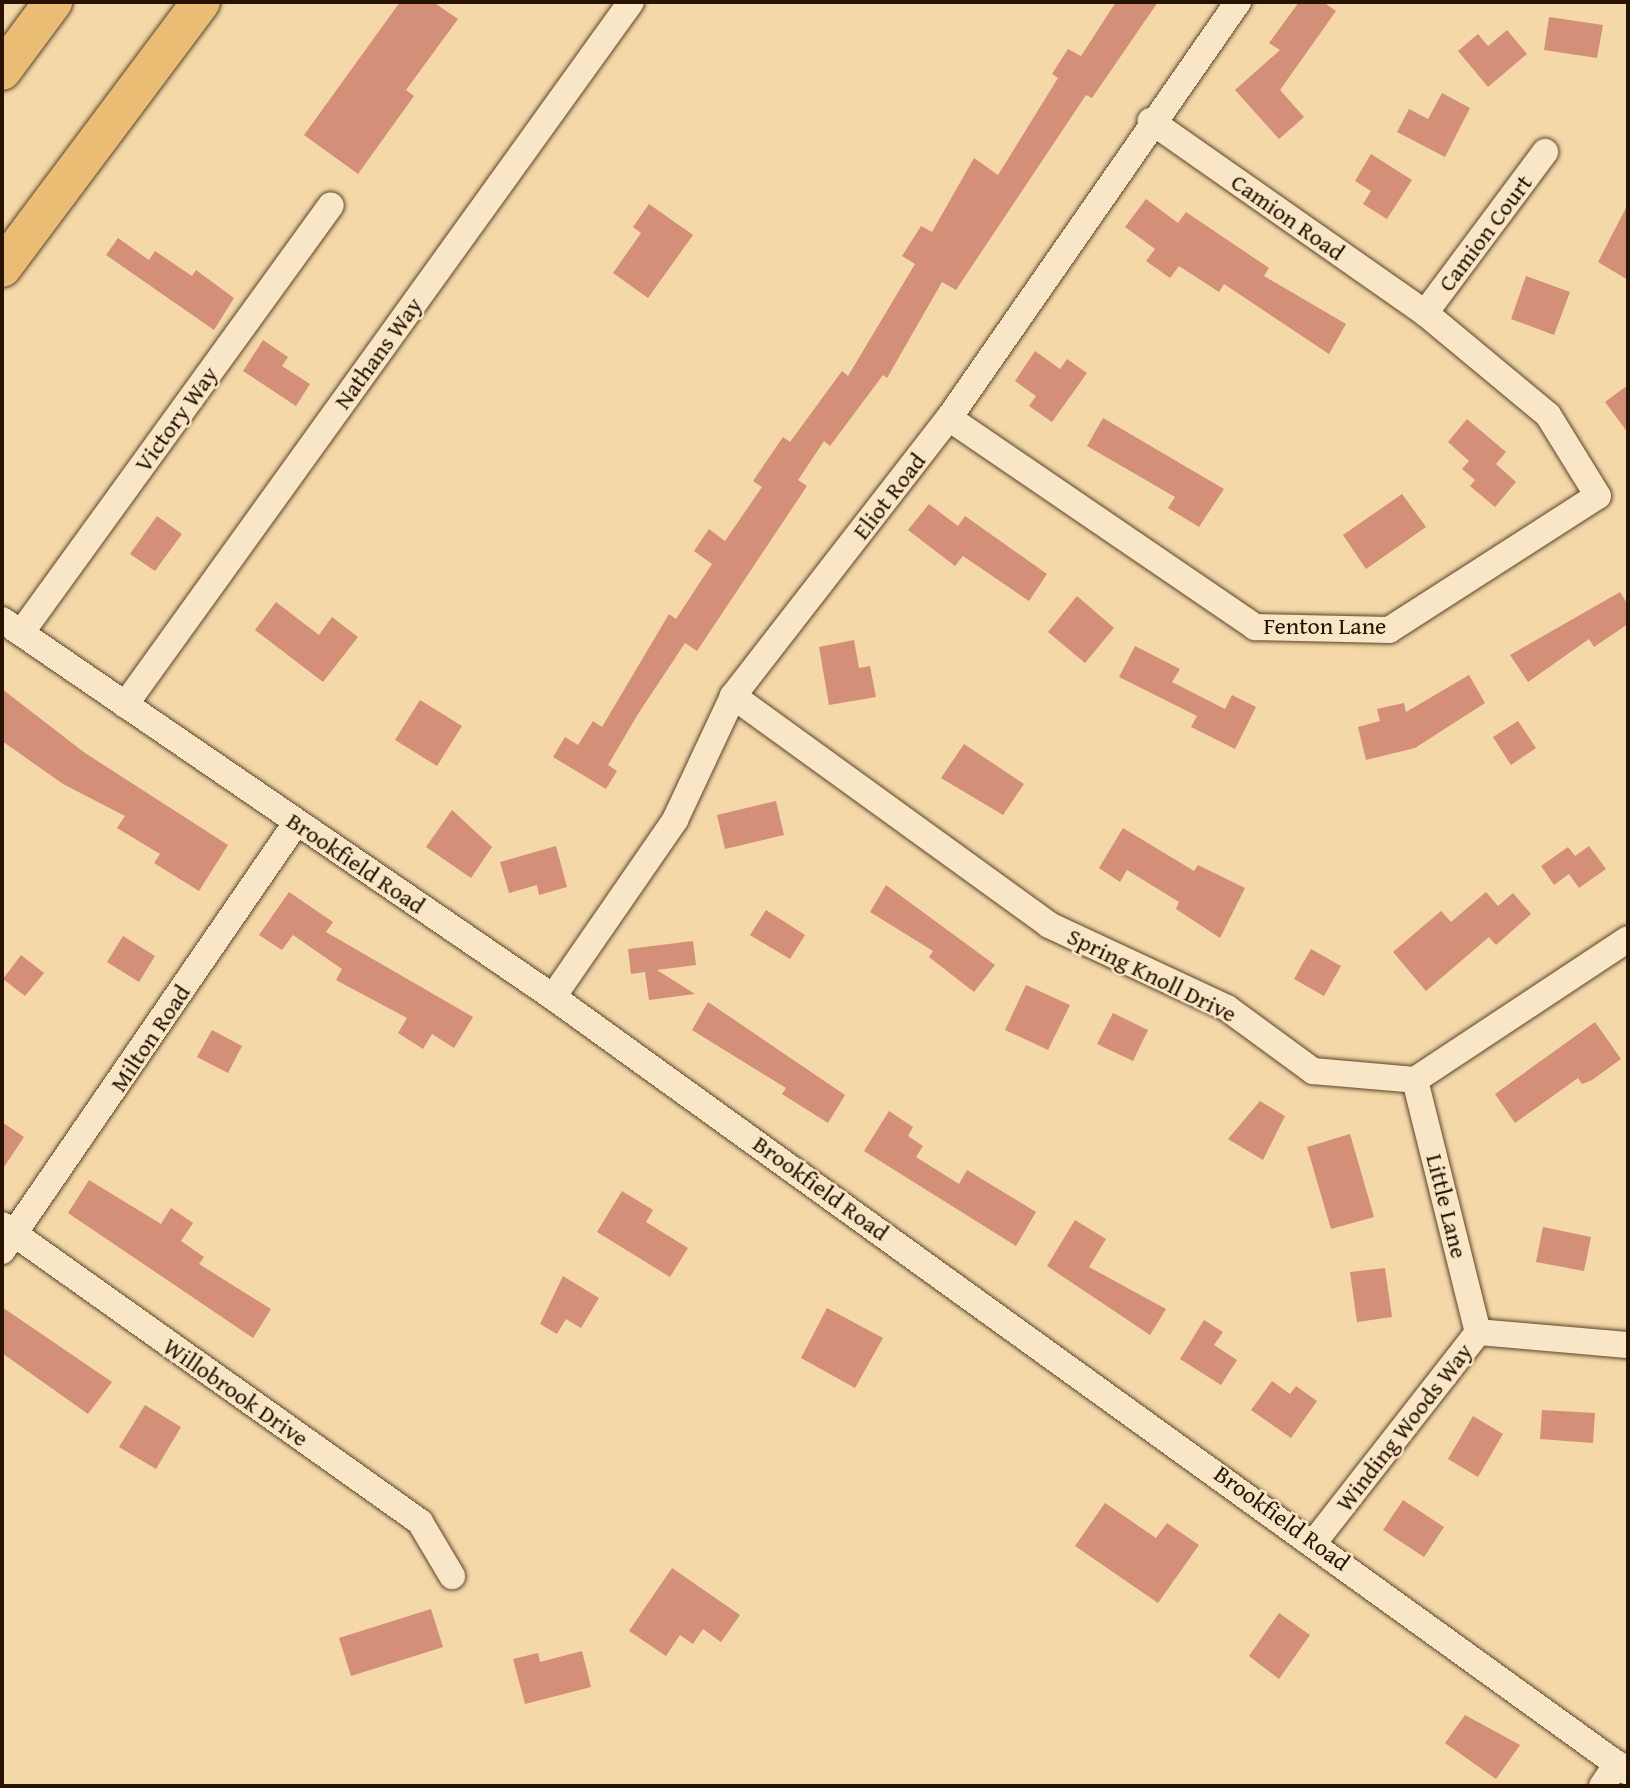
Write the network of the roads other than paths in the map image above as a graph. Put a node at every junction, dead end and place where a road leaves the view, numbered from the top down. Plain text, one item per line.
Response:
1 (53, 2) edge
2 (201, 2) edge
3 (631, 2) edge
4 (1238, 2) edge
5 (2, 71) edge
6 (1151, 121) junction
7 (1545, 152) dead end
8 (331, 205) dead end
9 (2, 268) edge
10 (1425, 313) junction
11 (949, 418) junction
12 (11, 627) edge
13 (733, 696) junction
14 (125, 705) junction
15 (296, 823) junction
16 (1628, 939) edge
17 (554, 997) junction
18 (1415, 1080) junction
19 (6, 1237) edge
20 (1478, 1332) junction
21 (1628, 1345) edge
22 (1315, 1541) junction
23 (452, 1576) dead end
24 (1623, 1768) edge
25 (1602, 1786) edge

1 - 5 highway
2 - 9 highway
3 - 14 street, Nathans Way
4 - 6 street, Eliot Road
6 - 10 street, Camion Road
6 - 11 street, Eliot Road
7 - 10 street, Camion Court
8 - 12 street, Victory Way
10 - 11 street, Fenton Lane
11 - 13 street, Eliot Road
12 - 14 street, Brookfield Road
13 - 17 street, Eliot Road
13 - 18 street, Spring Knoll Drive
14 - 15 street, Brookfield Road
15 - 17 street, Brookfield Road
15 - 19 street, Milton Road
16 - 18 street
17 - 22 street, Brookfield Road
18 - 20 street, Little Lane
19 - 23 street, Willobrook Drive
20 - 21 street, Winding Woods Way
20 - 22 street, Winding Woods Way
22 - 24 street, Brookfield Road
24 - 25 street

